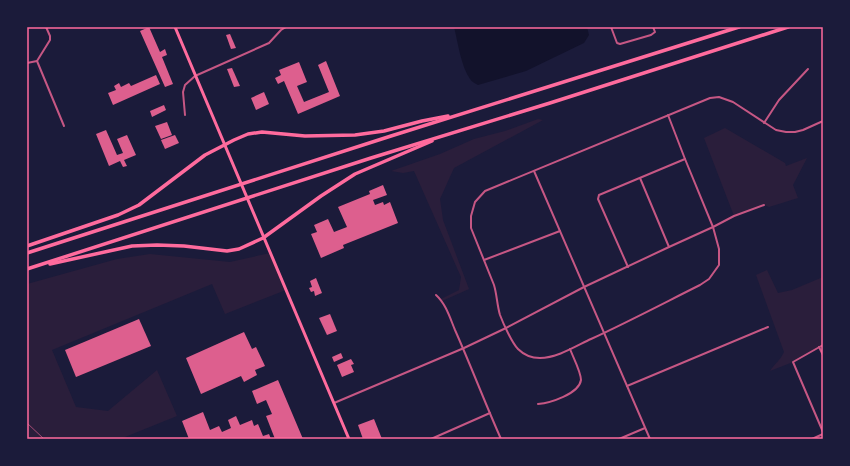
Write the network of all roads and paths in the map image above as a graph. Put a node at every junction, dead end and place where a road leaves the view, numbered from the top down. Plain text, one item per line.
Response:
1 (46, 27) edge
2 (175, 27) edge
3 (286, 27) edge
4 (611, 27) edge
5 (653, 27) edge
6 (739, 27) edge
7 (788, 27) edge
8 (37, 61) junction
9 (27, 63) edge
10 (808, 69) dead end
11 (195, 76) junction
12 (467, 112) junction
13 (185, 115) dead end
14 (668, 115) junction
15 (823, 121) edge
16 (764, 123) junction
17 (64, 126) dead end
18 (453, 132) junction
19 (224, 145) junction
20 (685, 159) junction
21 (534, 171) junction
22 (640, 178) junction
23 (764, 205) dead end
24 (713, 227) junction
25 (560, 231) junction
26 (263, 238) junction
27 (27, 246) edge
28 (669, 247) junction
29 (27, 252) edge
30 (484, 260) junction
31 (628, 267) junction
32 (28, 269) edge
33 (584, 288) junction
34 (436, 295) dead end
35 (768, 327) dead end
36 (506, 328) junction
37 (604, 333) junction
38 (823, 345) edge
39 (819, 347) junction
40 (464, 348) junction
41 (570, 349) junction
42 (823, 355) edge
43 (627, 386) junction
44 (334, 403) junction
45 (538, 404) dead end
46 (490, 413) junction
47 (645, 428) junction
48 (823, 433) edge
49 (819, 436) junction
50 (349, 439) edge
51 (431, 439) edge
52 (501, 439) edge
53 (620, 439) edge
54 (650, 439) edge
55 (812, 439) edge
56 (821, 439) edge

1 - 8 street
2 - 11 main road
3 - 11 street
4 - 5 street
6 - 12 highway
7 - 18 highway
8 - 9 street
8 - 17 street
10 - 16 street
11 - 13 street
11 - 19 main road
12 - 19 highway
12 - 29 highway
14 - 16 street
14 - 20 street
14 - 21 street
15 - 16 street
18 - 26 highway
18 - 32 highway
19 - 26 main road
19 - 27 highway
20 - 22 street
20 - 24 street
21 - 25 street
21 - 30 street
22 - 28 street
22 - 31 street
23 - 24 street
24 - 28 street
24 - 37 street
25 - 30 street
25 - 33 street
26 - 32 highway
26 - 44 main road
28 - 31 street
30 - 36 street
31 - 33 street
33 - 36 street
33 - 37 street
34 - 40 street
35 - 43 street
36 - 40 street
36 - 41 street
37 - 41 street
37 - 43 street
38 - 39 street
39 - 42 street
39 - 48 street
40 - 44 street
40 - 46 street
41 - 45 street
43 - 47 street
44 - 50 main road
46 - 51 street
46 - 52 street
47 - 53 street
47 - 54 street
48 - 49 street
49 - 55 street
49 - 56 street

